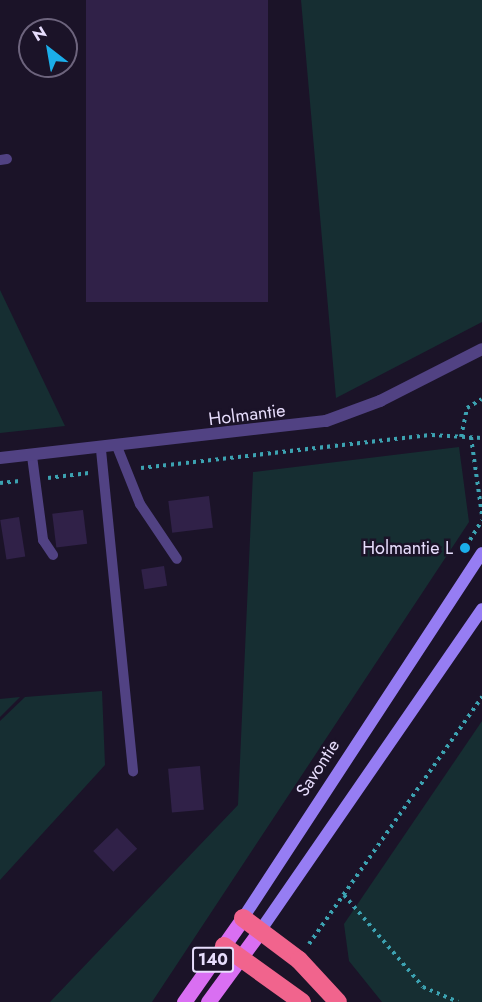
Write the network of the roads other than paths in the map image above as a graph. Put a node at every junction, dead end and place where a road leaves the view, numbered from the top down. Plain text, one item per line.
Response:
1 (482, 349) edge
2 (118, 449) junction
3 (100, 450) junction
4 (32, 456) junction
5 (0, 458) edge
6 (482, 553) edge
7 (52, 555) dead end
8 (177, 559) dead end
9 (482, 609) edge
10 (133, 771) dead end
11 (243, 918) junction
12 (260, 931) junction
13 (224, 945) junction
14 (241, 958) junction
15 (184, 1002) edge
16 (208, 1002) edge
17 (302, 1002) edge
18 (338, 1002) edge

1 - 2 street, Holmantie
2 - 3 street, Holmantie
2 - 8 lane
3 - 4 street, Holmantie
3 - 10 lane
4 - 5 street, Holmantie
4 - 7 lane
6 - 11 main road, Savontie / 140
9 - 12 main road, 140
11 - 12 highway
11 - 13 main road, Savontie / 140
12 - 14 main road, 140
12 - 18 highway
13 - 14 highway
13 - 15 main road, Savontie / 140
14 - 16 main road, 140
14 - 17 highway

